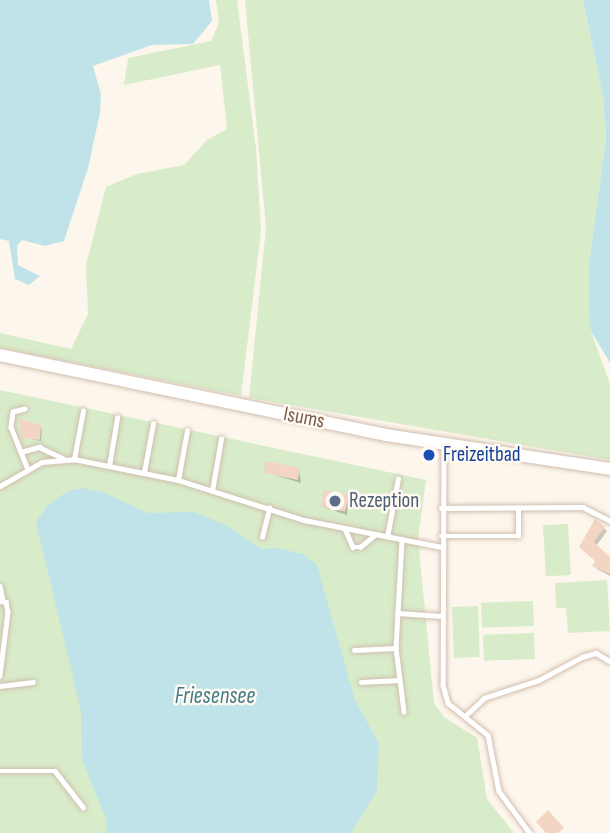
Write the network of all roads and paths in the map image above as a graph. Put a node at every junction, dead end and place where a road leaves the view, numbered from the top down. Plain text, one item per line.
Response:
1 (0, 355) edge
2 (25, 409) dead end
3 (83, 411) dead end
4 (117, 418) dead end
5 (153, 424) dead end
6 (187, 431) dead end
7 (221, 439) dead end
8 (444, 445) junction
9 (20, 452) junction
10 (64, 458) junction
11 (74, 459) junction
12 (109, 466) junction
13 (27, 467) junction
14 (610, 470) edge
15 (144, 472) junction
16 (398, 479) dead end
17 (178, 480) junction
18 (0, 486) edge
19 (212, 491) junction
20 (269, 508) junction
21 (441, 508) junction
22 (518, 508) junction
23 (610, 521) edge
24 (345, 528) junction
25 (375, 535) junction
26 (441, 536) junction
27 (262, 537) dead end
28 (387, 537) junction
29 (402, 541) junction
30 (441, 547) junction
31 (0, 586) edge
32 (2, 600) edge
33 (397, 613) junction
34 (442, 616) junction
35 (396, 648) junction
36 (354, 650) dead end
37 (610, 661) edge
38 (0, 675) edge
39 (399, 680) junction
40 (33, 682) dead end
41 (361, 682) dead end
42 (0, 686) edge
43 (404, 711) dead end
44 (465, 716) junction
45 (0, 769) edge
46 (83, 807) dead end
47 (530, 833) edge

1 - 8 main road, Isums
2 - 9 lane
3 - 11 lane
4 - 12 lane
5 - 15 lane
6 - 17 lane
7 - 19 lane
8 - 14 main road, Isums
8 - 21 lane
9 - 10 lane
9 - 13 lane
10 - 11 lane
10 - 13 lane
11 - 12 lane
12 - 15 lane
13 - 18 lane
15 - 17 lane
16 - 28 lane
17 - 19 lane
19 - 20 lane
20 - 24 lane
20 - 27 lane
21 - 22 lane
21 - 26 lane
22 - 23 lane
22 - 26 lane
24 - 25 lane
24 - 25 lane
25 - 28 lane
26 - 30 lane
28 - 29 lane
29 - 30 lane
29 - 33 lane
30 - 34 lane
31 - 32 lane
32 - 38 lane
33 - 34 lane
33 - 35 lane
34 - 44 lane
35 - 36 lane
35 - 39 lane
37 - 44 lane
39 - 41 lane
39 - 43 lane
40 - 42 lane
44 - 47 lane
45 - 46 lane

